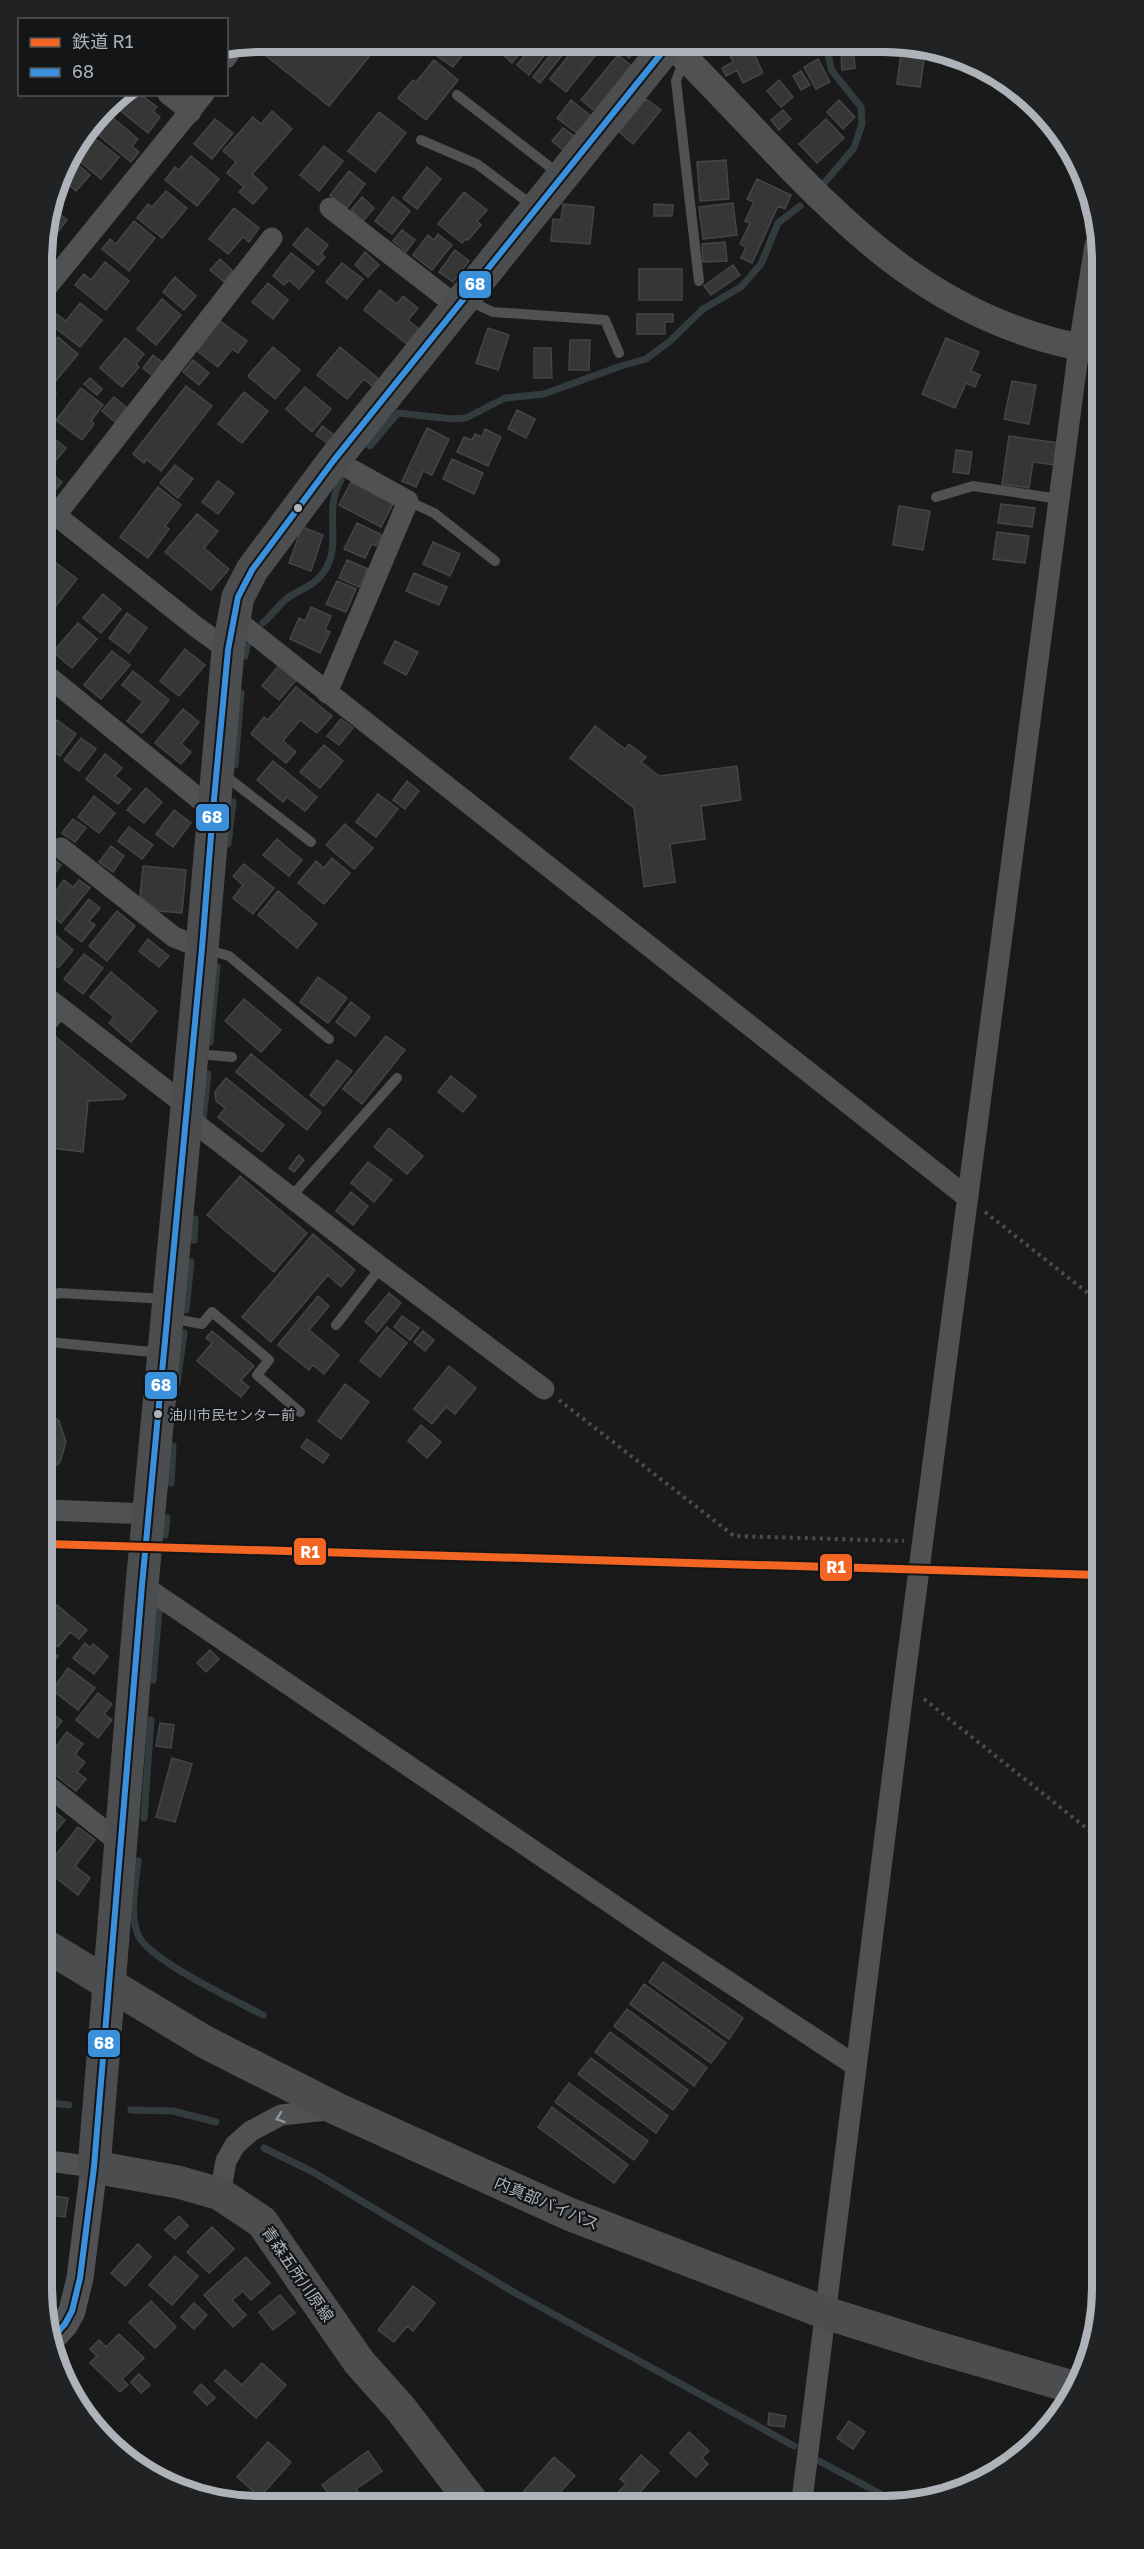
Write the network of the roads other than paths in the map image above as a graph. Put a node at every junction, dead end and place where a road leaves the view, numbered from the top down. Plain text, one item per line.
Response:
1 (672, 52) edge
2 (675, 52) edge
3 (678, 52) edge
4 (457, 95) dead end
5 (171, 96) edge
6 (203, 96) edge
7 (191, 112) junction
8 (421, 140) dead end
9 (561, 176) junction
10 (330, 208) dead end
11 (535, 208) junction
12 (272, 238) dead end
13 (53, 280) edge
14 (699, 281) dead end
15 (1092, 284) edge
16 (461, 302) junction
17 (1087, 349) edge
18 (619, 353) dead end
19 (334, 460) junction
20 (936, 497) dead end
21 (1059, 500) junction
22 (408, 501) junction
23 (53, 505) edge
24 (53, 513) edge
25 (495, 561) dead end
26 (232, 634) junction
27 (53, 680) edge
28 (327, 693) junction
29 (217, 770) junction
30 (213, 810) junction
31 (311, 842) dead end
32 (61, 848) dead end
33 (202, 948) junction
34 (53, 1002) edge
35 (64, 1011) junction
36 (53, 1024) edge
37 (329, 1039) dead end
38 (193, 1054) junction
39 (232, 1057) dead end
40 (397, 1078) dead end
41 (187, 1112) junction
42 (291, 1197) junction
43 (968, 1198) junction
44 (381, 1267) junction
45 (52, 1295) edge
46 (169, 1308) junction
47 (336, 1325) dead end
48 (52, 1341) edge
49 (164, 1353) junction
50 (544, 1389) road end
51 (300, 1412) dead end
52 (52, 1510) edge
53 (149, 1514) junction
54 (142, 1585) junction
55 (52, 1789) edge
56 (120, 1843) junction
57 (52, 1950) edge
58 (109, 1985) junction
59 (856, 2066) junction
60 (337, 2109) junction
61 (52, 2161) edge
62 (94, 2167) junction
63 (220, 2194) junction
64 (826, 2313) junction
65 (58, 2332) edge
66 (1068, 2385) edge
67 (467, 2496) edge
68 (804, 2496) edge

1 - 9 main road
2 - 14 lane
3 - 17 street
4 - 9 lane
5 - 7 street
6 - 7 street
7 - 13 street
8 - 11 lane
9 - 11 main road
10 - 16 street
11 - 16 main road
12 - 23 street
15 - 17 street
16 - 18 lane
16 - 19 main road
17 - 21 street
19 - 22 street
19 - 26 main road
20 - 21 lane
21 - 43 street
22 - 25 lane
22 - 28 street
24 - 26 street
26 - 28 street
26 - 29 main road
27 - 30 street
28 - 43 street
29 - 30 main road
29 - 31 lane
30 - 33 main road
32 - 33 street
33 - 37 lane
33 - 38 main road
34 - 35 street
35 - 36 lane
35 - 41 street
38 - 39 lane
38 - 41 main road
40 - 42 lane
41 - 42 street
41 - 46 main road
42 - 44 street
43 - 59 street
44 - 47 lane
44 - 50 street
45 - 46 lane
46 - 49 main road
46 - 51 lane
48 - 49 lane
49 - 53 main road
52 - 53 street
53 - 54 main road
54 - 56 main road
54 - 59 street
55 - 56 street
56 - 58 main road
57 - 58 main road, 内真部バイパス
58 - 60 main road, 内真部バイパス
58 - 62 main road
59 - 64 street
60 -> 63 street
60 - 64 main road, 内真部バイパス
61 - 62 street
62 - 63 main road, 青森五所川原線
62 - 65 street
63 - 67 main road, 青森五所川原線
64 - 66 main road, 内真部バイパス
64 - 68 street

